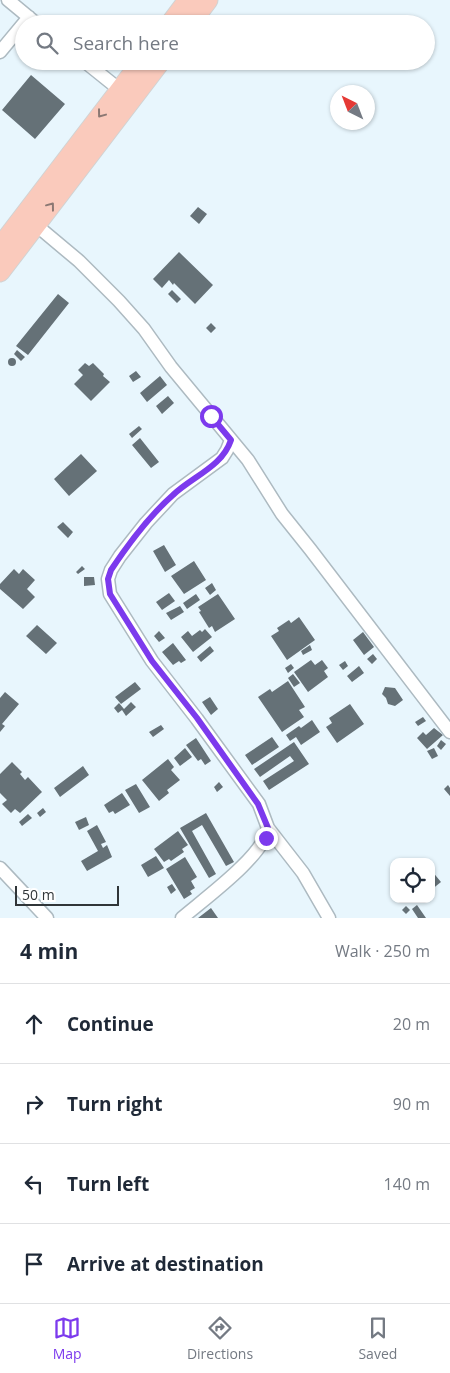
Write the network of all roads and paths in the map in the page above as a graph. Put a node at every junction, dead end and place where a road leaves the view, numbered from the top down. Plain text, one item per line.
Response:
1 (8, 0) edge
2 (188, 0) edge
3 (208, 0) edge
4 (27, 15) edge
5 (177, 15) edge
6 (197, 15) edge
7 (15, 37) edge
8 (0, 52) edge
9 (95, 70) edge
10 (138, 70) edge
11 (152, 70) edge
12 (126, 95) junction
13 (36, 225) junction
14 (0, 247) edge
15 (0, 272) edge
16 (231, 440) junction
17 (450, 732) edge
18 (268, 828) junction
19 (264, 841) junction
20 (292, 856) junction
21 (1, 872) edge
22 (47, 918) edge
23 (182, 918) edge
24 (329, 918) edge

1 - 4 street
2 - 5 main road
3 - 6 main road
7 - 8 street
9 - 12 street
10 - 12 main road
11 - 12 main road
13 -> 12 main road
12 -> 14 main road
13 - 15 main road
13 - 16 street
16 - 17 street
16 - 18 street
18 - 19 street
18 - 20 street
19 - 20 street
19 - 23 street
20 - 24 street
21 - 22 street

